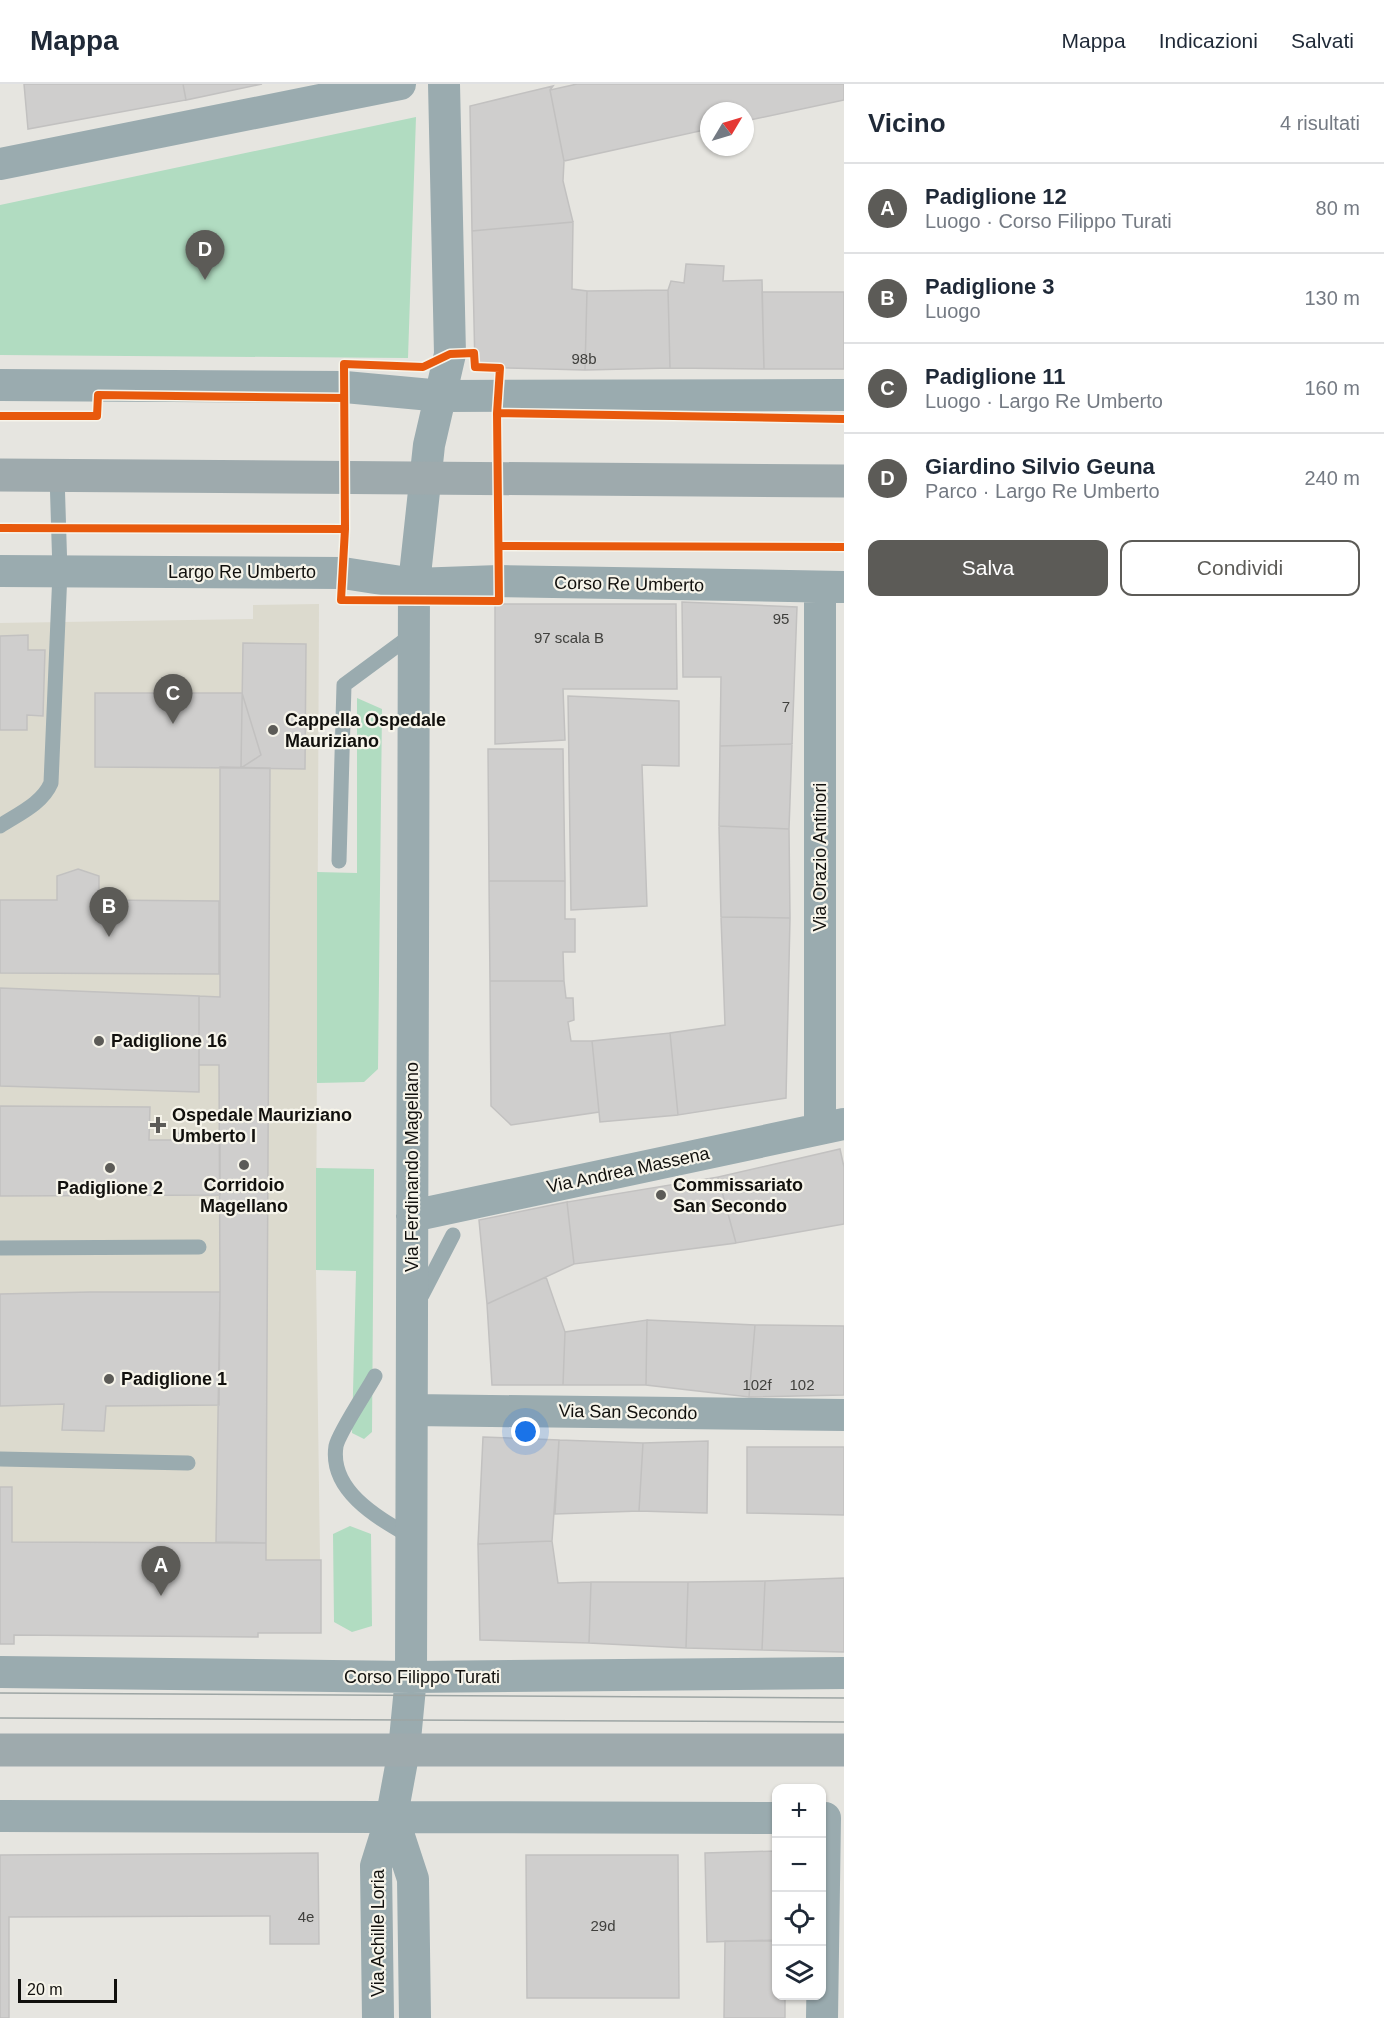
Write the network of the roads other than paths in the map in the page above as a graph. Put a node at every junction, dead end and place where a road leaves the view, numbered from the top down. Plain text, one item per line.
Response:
1 (400, 84) edge
2 (444, 84) edge
3 (0, 164) edge
4 (0, 385) edge
5 (844, 395) edge
6 (442, 396) junction
7 (0, 475) edge
8 (57, 475) junction
9 (426, 479) junction
10 (844, 481) edge
11 (0, 571) edge
12 (60, 572) junction
13 (414, 584) junction
14 (832, 587) edge
15 (413, 634) junction
16 (0, 826) edge
17 (339, 861) dead end
18 (832, 1126) edge
19 (412, 1216) junction
20 (453, 1235) dead end
21 (199, 1247) dead end
22 (0, 1248) edge
23 (422, 1295) dead end
24 (375, 1376) dead end
25 (412, 1410) junction
26 (844, 1415) edge
27 (0, 1459) edge
28 (188, 1463) dead end
29 (411, 1538) junction
30 (0, 1672) edge
31 (844, 1673) edge
32 (411, 1677) junction
33 (0, 1750) edge
34 (404, 1750) junction
35 (844, 1750) edge
36 (392, 1815) junction
37 (0, 1816) edge
38 (772, 1818) edge
39 (830, 1818) edge
40 (378, 2018) edge
41 (415, 2018) edge
42 (822, 2018) edge

1 - 3 street
2 - 6 street
4 - 6 street
5 - 6 street
6 - 9 street
7 - 8 main road
8 - 9 main road
8 - 12 lane
9 - 10 main road
9 - 13 street
11 - 12 street, Largo Re Umberto
12 - 13 street, Largo Re Umberto
12 - 16 lane
13 - 14 street, Corso Re Umberto
13 - 15 street, Via Ferdinando Magellano
14 - 18 street, Via Orazio Antinori
15 - 17 lane
15 - 19 street, Via Ferdinando Magellano
18 - 19 street, Via Andrea Massena
19 - 25 street, Via Ferdinando Magellano
20 - 23 lane
21 - 22 lane
24 - 29 lane
25 - 26 street, Via San Secondo
25 - 29 street, Via Ferdinando Magellano
27 - 28 lane
29 - 32 street, Via Ferdinando Magellano
30 - 32 street, Corso Filippo Turati
31 - 32 street, Corso Filippo Turati
32 - 34 street, Via Ferdinando Magellano
33 - 34 main road
34 - 35 main road
34 - 36 street, Via Achille Loria
36 - 37 street
36 - 38 street
36 - 40 street, Via Achille Loria
36 - 41 street, Via Achille Loria
39 - 42 street

